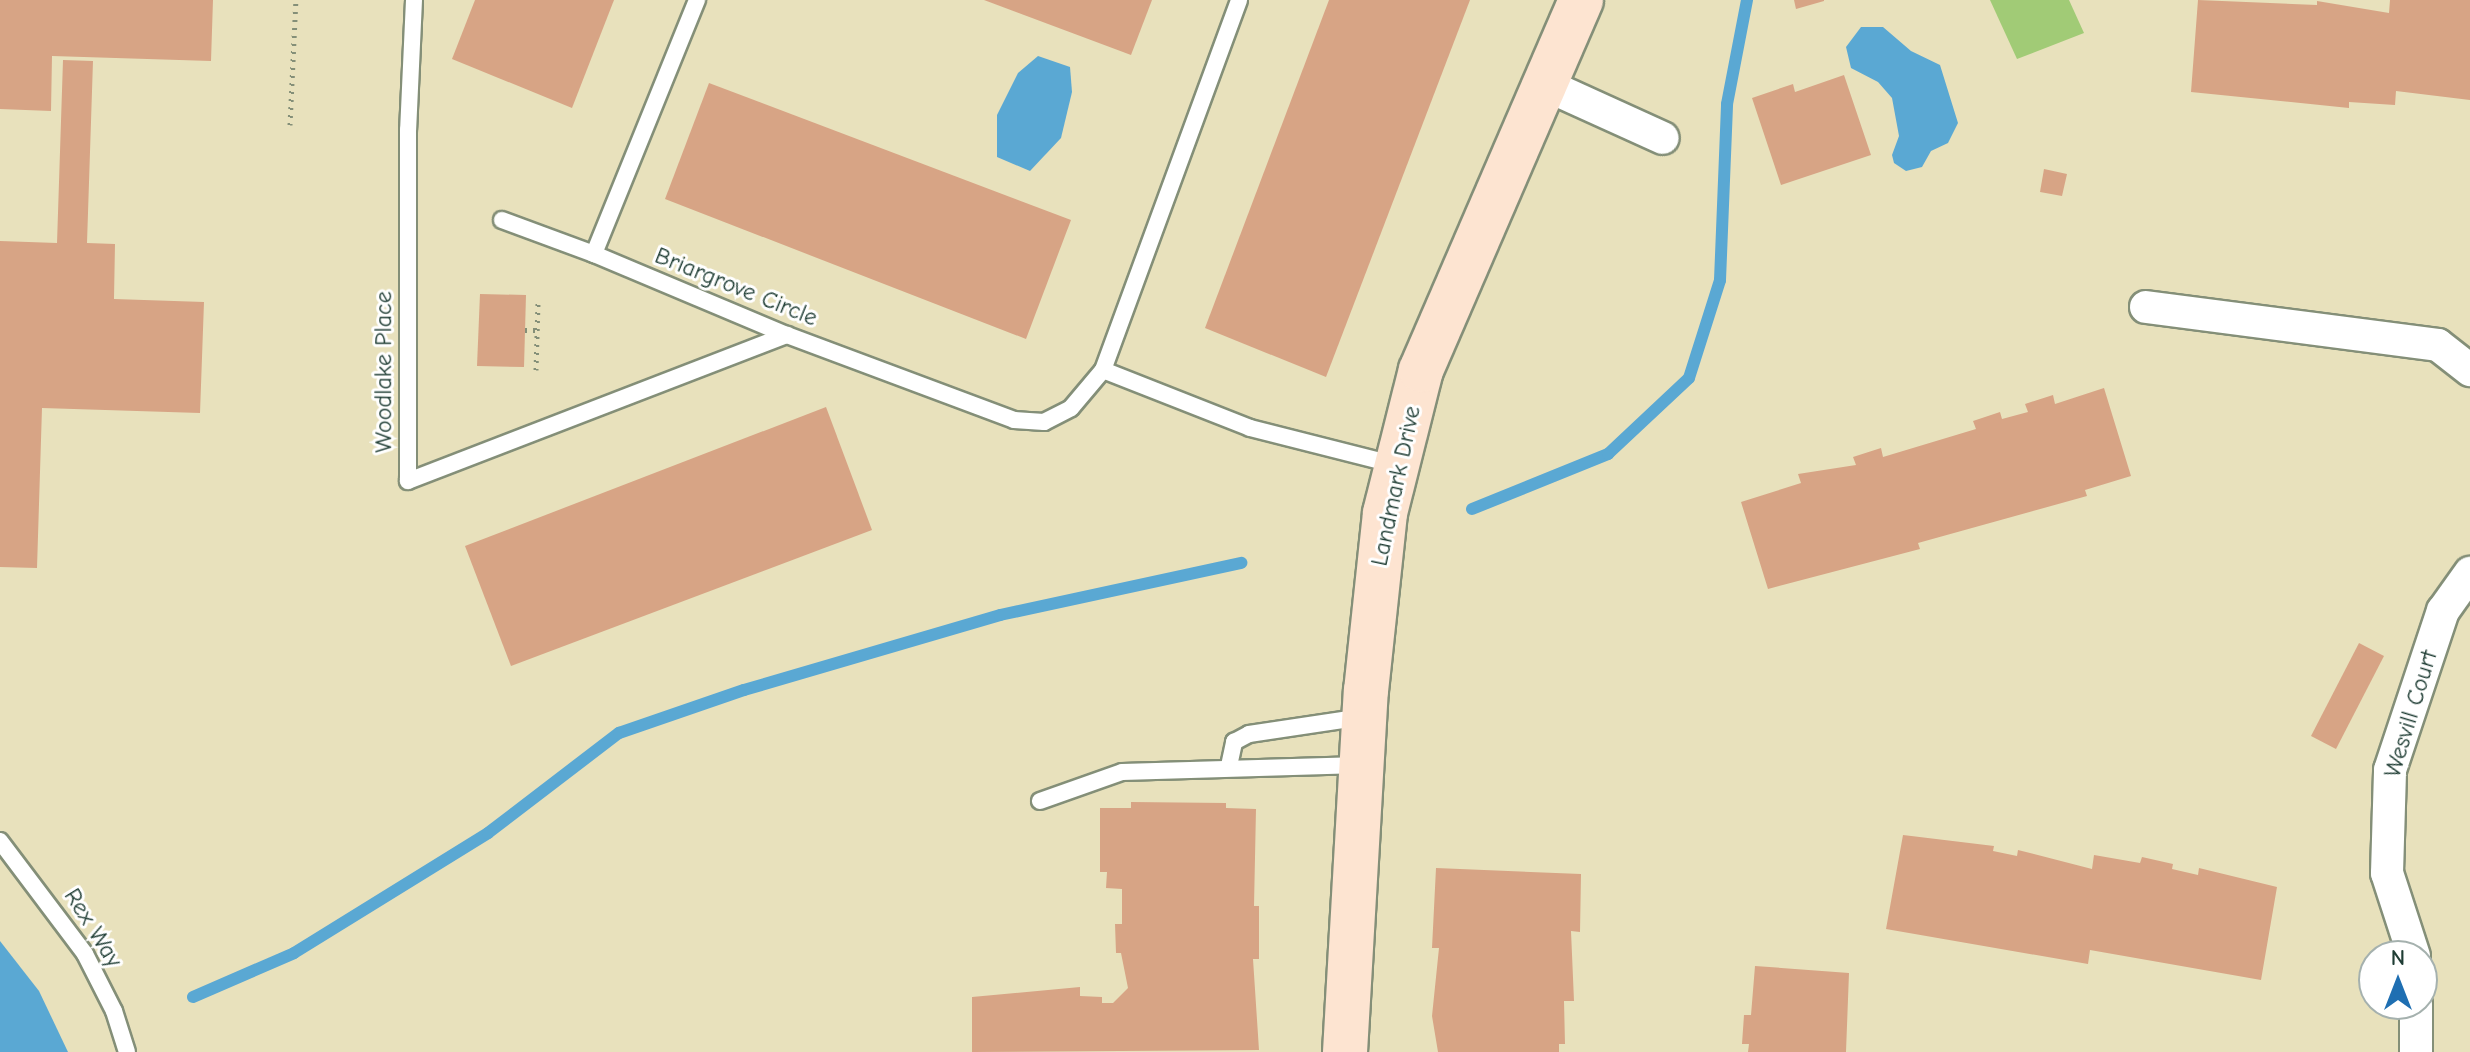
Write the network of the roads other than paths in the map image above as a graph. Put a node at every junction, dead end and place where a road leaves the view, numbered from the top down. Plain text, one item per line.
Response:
1 (414, 0) edge
2 (697, 0) edge
3 (1239, 0) edge
4 (1581, 0) edge
5 (1546, 85) junction
6 (1663, 138) dead end
7 (502, 220) dead end
8 (594, 254) junction
9 (2146, 307) dead end
10 (787, 335) junction
11 (1103, 370) junction
12 (2470, 370) edge
13 (1397, 465) junction
14 (2470, 573) edge
15 (1365, 717) junction
16 (1361, 765) junction
17 (1229, 766) junction
18 (1040, 801) dead end
19 (0, 841) edge
20 (2409, 940) edge
21 (2416, 1020) edge
22 (127, 1052) edge
23 (1345, 1052) edge
24 (2416, 1052) edge

1 - 10 lane, Woodlake Place
2 - 8 lane
3 - 11 lane, Briargrove Circle
4 - 5 street, Landmark Drive
5 - 6 street
5 - 13 street, Landmark Drive
7 - 8 lane, Briargrove Circle
8 - 10 lane, Briargrove Circle
9 - 12 street
10 - 11 lane, Briargrove Circle
11 - 13 lane
13 - 15 street, Landmark Drive
14 - 20 street, Wesvill Court
15 - 16 street, Landmark Drive
15 - 17 lane
16 - 17 lane
16 - 23 street, Landmark Drive
17 - 18 lane
19 - 22 lane, Rex Way
21 - 24 street

